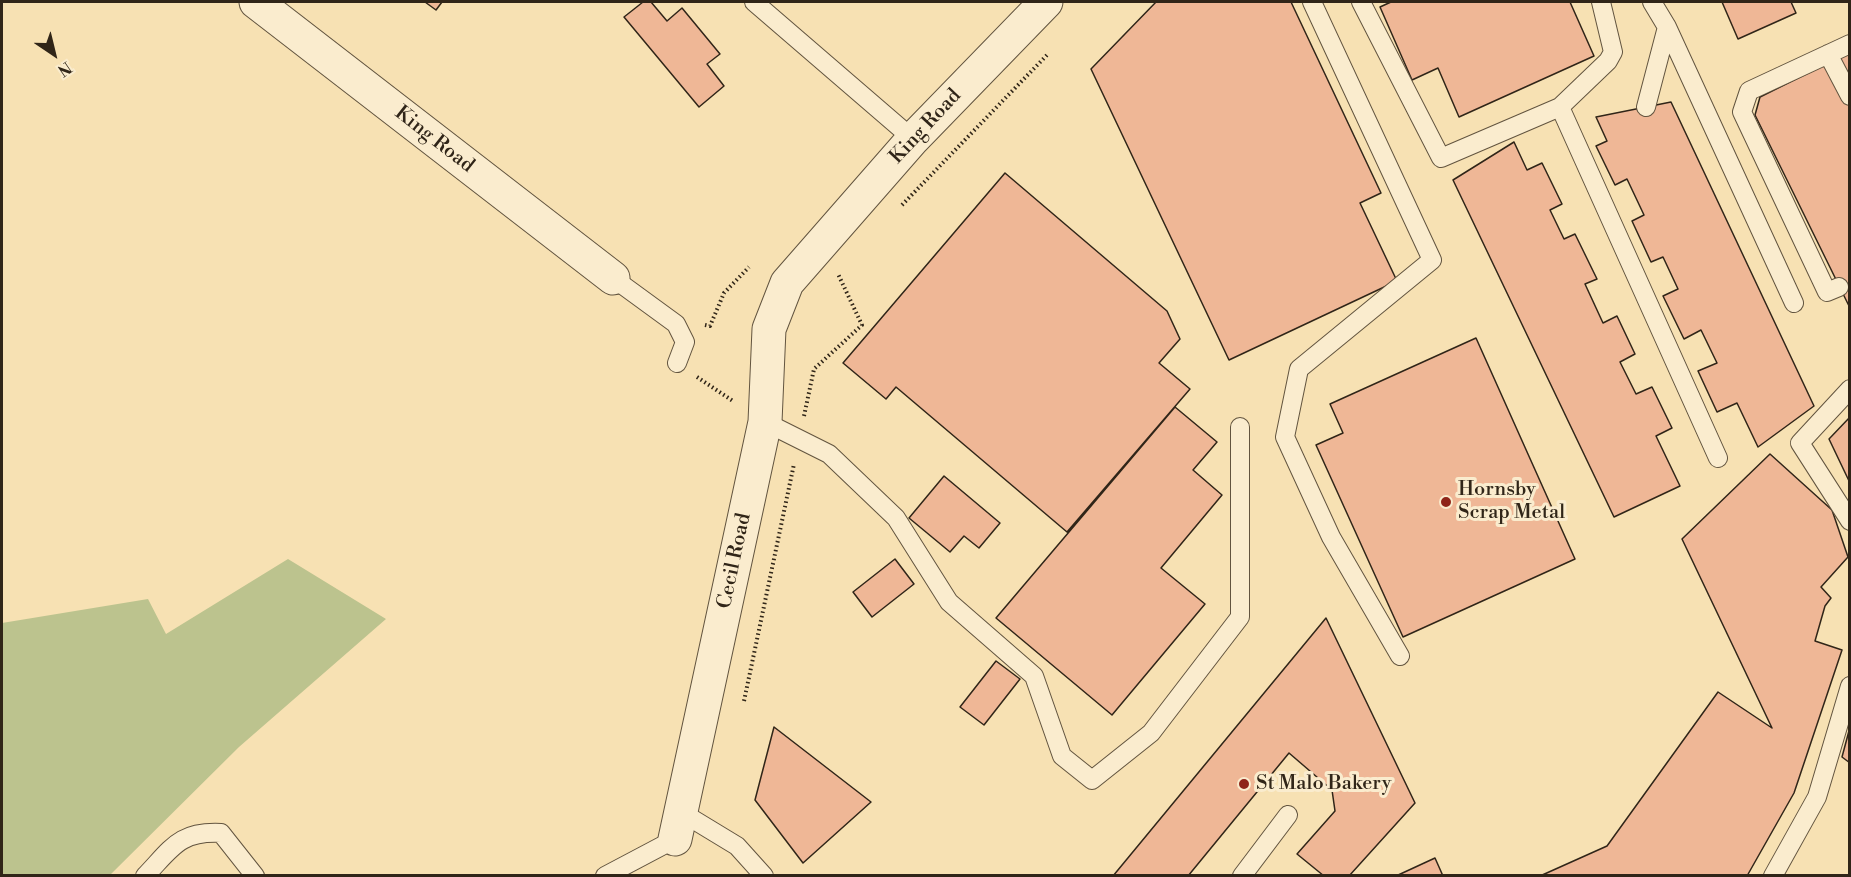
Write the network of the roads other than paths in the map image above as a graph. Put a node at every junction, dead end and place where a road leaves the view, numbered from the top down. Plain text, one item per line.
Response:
1 (256, 2) edge
2 (754, 2) edge
3 (1046, 2) edge
4 (1312, 2) edge
5 (1361, 2) edge
6 (1601, 2) edge
7 (1652, 2) edge
8 (1667, 27) junction
9 (1850, 44) edge
10 (1828, 54) junction
11 (1850, 96) edge
12 (1560, 107) junction
13 (1646, 107) dead end
14 (913, 139) junction
15 (613, 278) joint
16 (787, 283) joint
17 (1839, 287) dead end
18 (1794, 303) dead end
19 (676, 363) road end
20 (1850, 389) edge
21 (765, 422) junction
22 (1240, 427) dead end
23 (1718, 458) dead end
24 (1850, 521) edge
25 (1400, 656) dead end
26 (1850, 686) edge
27 (1288, 815) dead end
28 (678, 825) junction
29 (145, 876) edge
30 (255, 876) edge
31 (605, 876) edge
32 (764, 876) edge
33 (1242, 876) edge
34 (1773, 876) edge

1 - 15 street, King Road
2 - 14 lane
3 - 14 street, King Road
4 - 25 lane
5 - 12 lane
6 - 12 lane
7 - 8 lane
8 - 13 lane
8 - 18 lane
9 - 10 lane
10 - 11 lane
10 - 17 lane
12 - 23 lane
14 - 16 street, King Road
15 - 19 lane
16 - 21 street, Cecil Road
20 - 24 lane
21 - 22 lane
21 - 28 street, Cecil Road
26 - 34 lane
27 - 33 lane
28 - 31 lane
28 - 32 lane
29 - 30 lane

